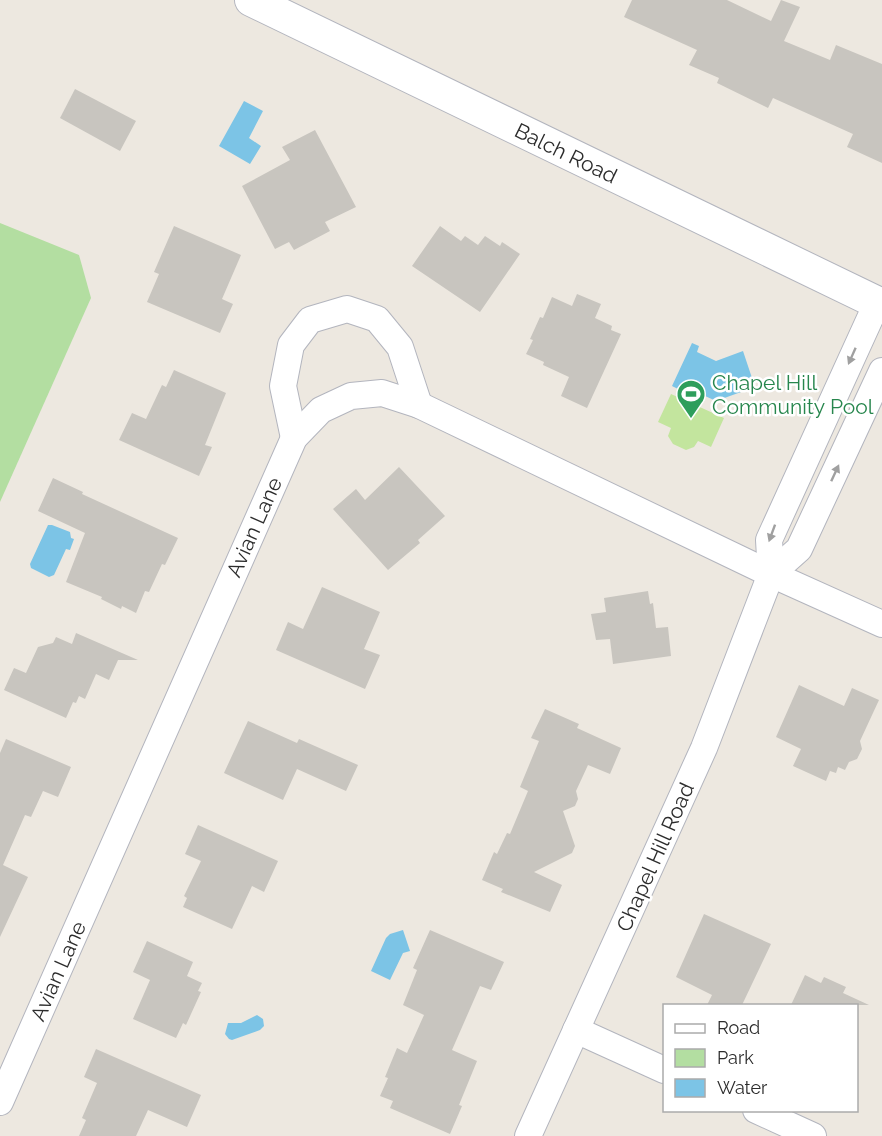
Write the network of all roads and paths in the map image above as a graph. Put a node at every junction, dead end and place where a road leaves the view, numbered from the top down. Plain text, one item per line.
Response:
1 (251, 0) edge
2 (879, 304) edge
3 (882, 371) edge
4 (419, 405) junction
5 (294, 438) junction
6 (771, 574) junction
7 (882, 624) edge
8 (576, 1030) junction
9 (663, 1070) edge
10 (0, 1102) edge
11 (760, 1112) edge
12 (528, 1136) edge
13 (813, 1136) edge

1 - 2 street, Balch Road
2 -> 6 street, Chapel Hill Road
6 -> 3 street, Chapel Hill Road
4 - 5 street, Avian Lane
4 - 5 street
4 - 6 street, Avian Lane
5 - 10 street, Avian Lane
6 - 7 street, Avian Lane
6 - 8 street, Chapel Hill Road
8 - 9 street
8 - 12 street, Chapel Hill Road
11 - 13 street

